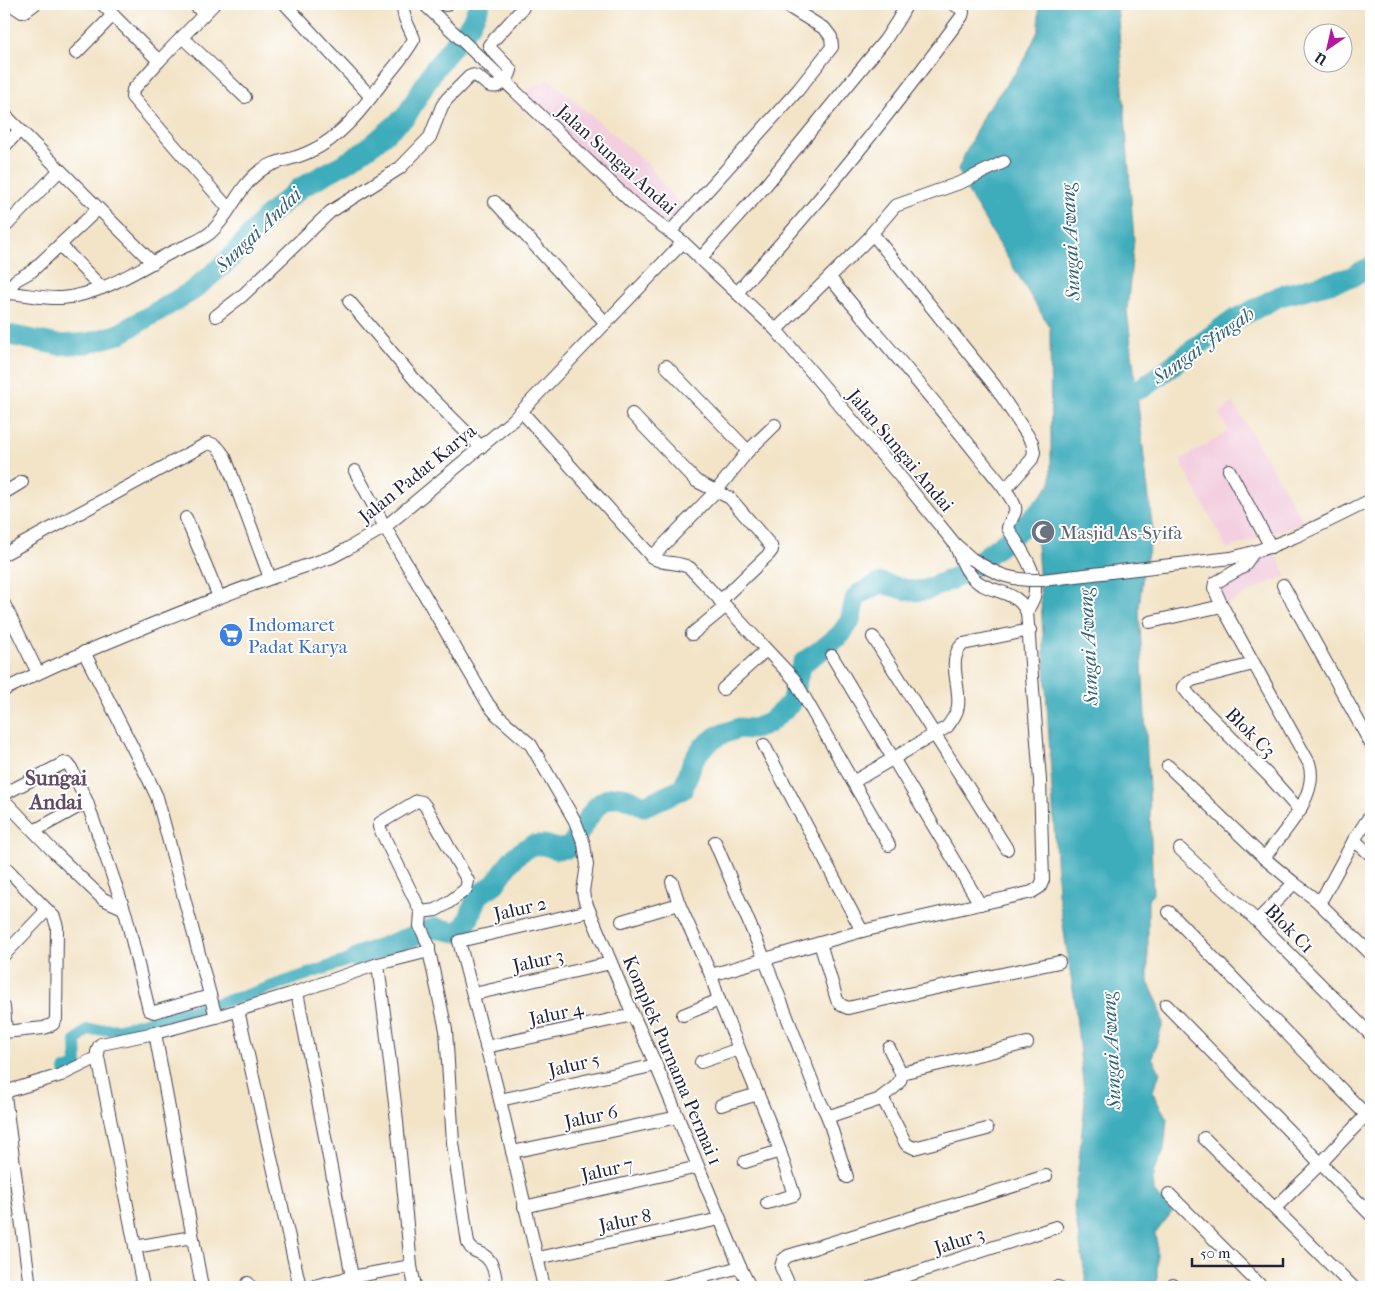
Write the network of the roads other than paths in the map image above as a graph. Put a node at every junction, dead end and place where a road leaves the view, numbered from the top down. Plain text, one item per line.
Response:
1 (10, 4) edge
2 (35, 4) edge
3 (102, 4) edge
4 (194, 4) edge
5 (214, 4) edge
6 (285, 4) edge
7 (404, 4) edge
8 (424, 4) edge
9 (443, 4) edge
10 (447, 4) edge
11 (524, 4) edge
12 (784, 4) edge
13 (907, 4) edge
14 (952, 4) edge
15 (204, 14) junction
16 (113, 15) junction
17 (182, 37) junction
18 (76, 53) dead end
19 (159, 60) junction
20 (503, 79) junction
21 (245, 97) dead end
22 (371, 98) junction
23 (4, 114) edge
24 (20, 130) junction
25 (4, 147) edge
26 (1004, 162) dead end
27 (60, 170) junction
28 (495, 202) dead end
29 (98, 209) junction
30 (229, 210) junction
31 (4, 228) edge
32 (670, 232) junction
33 (872, 233) junction
34 (683, 242) junction
35 (60, 245) junction
36 (700, 259) junction
37 (153, 263) junction
38 (830, 278) junction
39 (102, 288) junction
40 (8, 293) edge
41 (736, 293) junction
42 (349, 300) dead end
43 (216, 316) dead end
44 (606, 323) junction
45 (776, 330) junction
46 (666, 366) dead end
47 (522, 412) junction
48 (632, 414) dead end
49 (775, 425) dead end
50 (481, 447) junction
51 (748, 451) junction
52 (1229, 470) dead end
53 (355, 471) dead end
54 (22, 482) dead end
55 (717, 490) junction
56 (1005, 490) junction
57 (4, 494) edge
58 (1371, 500) edge
59 (186, 518) dead end
60 (385, 527) junction
61 (1271, 547) junction
62 (1253, 553) junction
63 (4, 554) edge
64 (652, 557) junction
65 (968, 561) junction
66 (270, 578) junction
67 (1284, 585) dead end
68 (219, 597) junction
69 (4, 604) edge
70 (723, 604) junction
71 (1222, 606) junction
72 (1027, 612) junction
73 (1150, 622) dead end
74 (1030, 630) junction
75 (692, 634) dead end
76 (873, 637) dead end
77 (766, 650) junction
78 (84, 652) junction
79 (832, 656) dead end
80 (1253, 664) junction
81 (38, 673) junction
82 (723, 689) dead end
83 (4, 690) edge
84 (934, 735) junction
85 (1371, 744) edge
86 (764, 745) dead end
87 (893, 758) junction
88 (1168, 766) dead end
89 (853, 782) junction
90 (87, 802) junction
91 (1300, 811) junction
92 (1371, 814) edge
93 (34, 831) junction
94 (1354, 840) junction
95 (716, 842) dead end
96 (889, 845) dead end
97 (1180, 849) dead end
98 (1007, 850) dead end
99 (1371, 855) edge
100 (1264, 858) junction
101 (6, 872) edge
102 (672, 882) dead end
103 (1294, 883) junction
104 (1316, 900) junction
105 (680, 904) junction
106 (980, 904) junction
107 (123, 908) junction
108 (47, 910) junction
109 (589, 911) junction
110 (1169, 912) dead end
111 (421, 919) junction
112 (622, 921) dead end
113 (1257, 921) junction
114 (862, 932) junction
115 (820, 943) junction
116 (428, 946) junction
117 (1371, 954) edge
118 (4, 955) edge
119 (764, 958) junction
120 (1059, 962) dead end
121 (611, 963) junction
122 (378, 964) junction
123 (710, 974) junction
124 (297, 992) junction
125 (474, 994) junction
126 (719, 1000) junction
127 (212, 1005) junction
128 (1166, 1005) dead end
129 (4, 1007) edge
130 (238, 1010) junction
131 (683, 1015) dead end
132 (633, 1016) junction
133 (5, 1032) edge
134 (155, 1033) junction
135 (1371, 1036) edge
136 (1027, 1043) dead end
137 (486, 1047) junction
138 (889, 1048) dead end
139 (739, 1049) junction
140 (98, 1057) junction
141 (702, 1062) dead end
142 (656, 1065) junction
143 (902, 1072) junction
144 (758, 1094) junction
145 (882, 1097) junction
146 (500, 1100) junction
147 (721, 1105) dead end
148 (827, 1114) junction
149 (678, 1117) junction
150 (1369, 1117) edge
151 (987, 1129) dead end
152 (1204, 1138) dead end
153 (780, 1151) junction
154 (512, 1152) junction
155 (745, 1162) dead end
156 (1321, 1163) junction
157 (698, 1167) junction
158 (1046, 1176) dead end
159 (847, 1177) dead end
160 (1169, 1194) dead end
161 (767, 1203) dead end
162 (524, 1207) junction
163 (1275, 1208) junction
164 (1371, 1215) edge
165 (720, 1220) junction
166 (1056, 1228) dead end
167 (192, 1237) junction
168 (135, 1248) junction
169 (538, 1258) junction
170 (412, 1266) junction
171 (740, 1267) junction
172 (353, 1282) edge
173 (30, 1287) edge
174 (143, 1287) edge
175 (202, 1287) edge
176 (300, 1287) edge
177 (310, 1287) edge
178 (416, 1287) edge
179 (497, 1287) edge
180 (544, 1287) edge
181 (664, 1287) edge
182 (750, 1287) edge
183 (790, 1287) edge
184 (872, 1287) edge
185 (1262, 1287) edge
186 (1353, 1287) edge

1 - 2 street
3 - 16 street
4 - 15 street
5 - 15 street
6 - 22 street
7 - 22 street
8 - 20 street, Jalan Sungai Andai
9 - 10 street
11 - 20 street
12 - 32 street
13 - 36 street
14 - 41 street
15 - 17 street
16 - 18 street
16 - 19 street
17 - 19 street
17 - 21 street
19 - 30 street
20 - 32 street, Jalan Sungai Andai
20 - 43 street
22 - 30 street
23 - 24 street
24 - 25 street
24 - 27 street
26 - 33 street
27 - 29 street
27 - 31 street
28 - 44 street
29 - 35 street
29 - 37 street
30 - 37 street
32 - 34 street, Jalan Sungai Andai
33 - 38 street
33 - 56 street
34 - 36 street, Jalan Sungai Andai
34 - 44 street, Jalan Padat Karya
35 - 39 street
35 - 40 street
36 - 41 street, Jalan Sungai Andai
37 - 39 street
38 - 45 street
38 - 56 street
39 - 40 street
41 - 45 street, Jalan Sungai Andai
42 - 50 street
44 - 47 street, Jalan Padat Karya
45 - 65 street, Jalan Sungai Andai
46 - 51 street
47 - 50 street, Jalan Padat Karya
47 - 64 street
48 - 55 street
49 - 51 street
50 - 60 street, Jalan Padat Karya
51 - 55 street
52 - 61 street
53 - 60 street
54 - 57 street
55 - 64 street
55 - 70 street
56 - 72 street
58 - 61 street, Jalan Sungai Andai
59 - 68 street
60 - 66 street, Jalan Padat Karya
60 - 109 street, Komplek Purnama Permai 1
61 - 62 street, Jalan Sungai Andai
62 - 65 street, Jalan Sungai Andai, bridge
62 - 71 street
63 - 66 street
64 - 70 street
65 - 72 street
66 - 68 street, Jalan Padat Karya
67 - 85 street
68 - 78 street, Jalan Padat Karya
69 - 81 street
70 - 75 street
70 - 77 street
71 - 73 street
71 - 80 street
72 - 74 street
74 - 84 street
74 - 106 street
76 - 84 street
77 - 82 street
77 - 89 street
78 - 81 street, Jalan Padat Karya
78 - 127 street
79 - 87 street
80 - 91 street
80 - 91 street, Blok C3
81 - 83 street, Jalan Padat Karya
84 - 87 street
84 - 98 street
86 - 114 street
87 - 89 street
87 - 106 street
88 - 100 street
89 - 96 street
90 - 93 street
90 - 93 street
90 - 107 street
91 - 100 street
92 - 94 street
93 - 107 street
94 - 99 street
94 - 104 street
95 - 119 street
97 - 113 street, Blok C1
100 - 103 street
101 - 108 street
102 - 105 street
103 - 104 street
103 - 113 street
104 - 117 street
105 - 112 street
105 - 123 street
106 - 114 street
107 - 127 street
108 - 118 street
108 - 133 street
109 - 121 street, Komplek Purnama Permai 1
109 - 125 street, Jalur 2
110 - 150 street
111 - 111 street
111 - 116 street
113 - 135 street, Blok C1
114 - 115 street
115 - 119 street
115 - 120 street
116 - 122 street
116 - 179 street
119 - 123 street
119 - 148 street
121 - 125 street, Jalur 3
121 - 132 street, Komplek Purnama Permai 1
122 - 124 street
122 - 170 street
123 - 126 street
124 - 130 street
124 - 172 street
125 - 137 street
126 - 131 street
126 - 139 street
127 - 130 street
127 - 134 street
128 - 156 street
129 - 133 street
130 - 176 street
132 - 137 street, Jalur 4
132 - 142 street, Komplek Purnama Permai 1
134 - 140 street
134 - 167 street
136 - 143 street
137 - 146 street
138 - 143 street
139 - 141 street
139 - 144 street
140 - 168 street
140 - 173 street
142 - 146 street, Jalur 5
142 - 149 street, Komplek Purnama Permai 1
143 - 145 street
144 - 147 street
144 - 153 street
145 - 148 street
145 - 151 street
146 - 154 street
148 - 159 street
149 - 154 street, Jalur 6
149 - 157 street, Komplek Purnama Permai 1
150 - 156 street
152 - 163 street
153 - 155 street
153 - 161 street
154 - 162 street
156 - 163 street
156 - 164 street
157 - 162 street, Jalur 7
157 - 165 street, Komplek Purnama Permai 1
158 - 183 street
160 - 185 street
162 - 169 street
163 - 186 street
165 - 169 street, Jalur 8
165 - 171 street, Komplek Purnama Permai 1
166 - 184 street, Jalur 3
167 - 168 street
167 - 175 street
168 - 174 street
169 - 180 street
170 - 172 street
170 - 178 street
171 - 181 street
171 - 182 street, Komplek Purnama Permai 1
172 - 177 street

